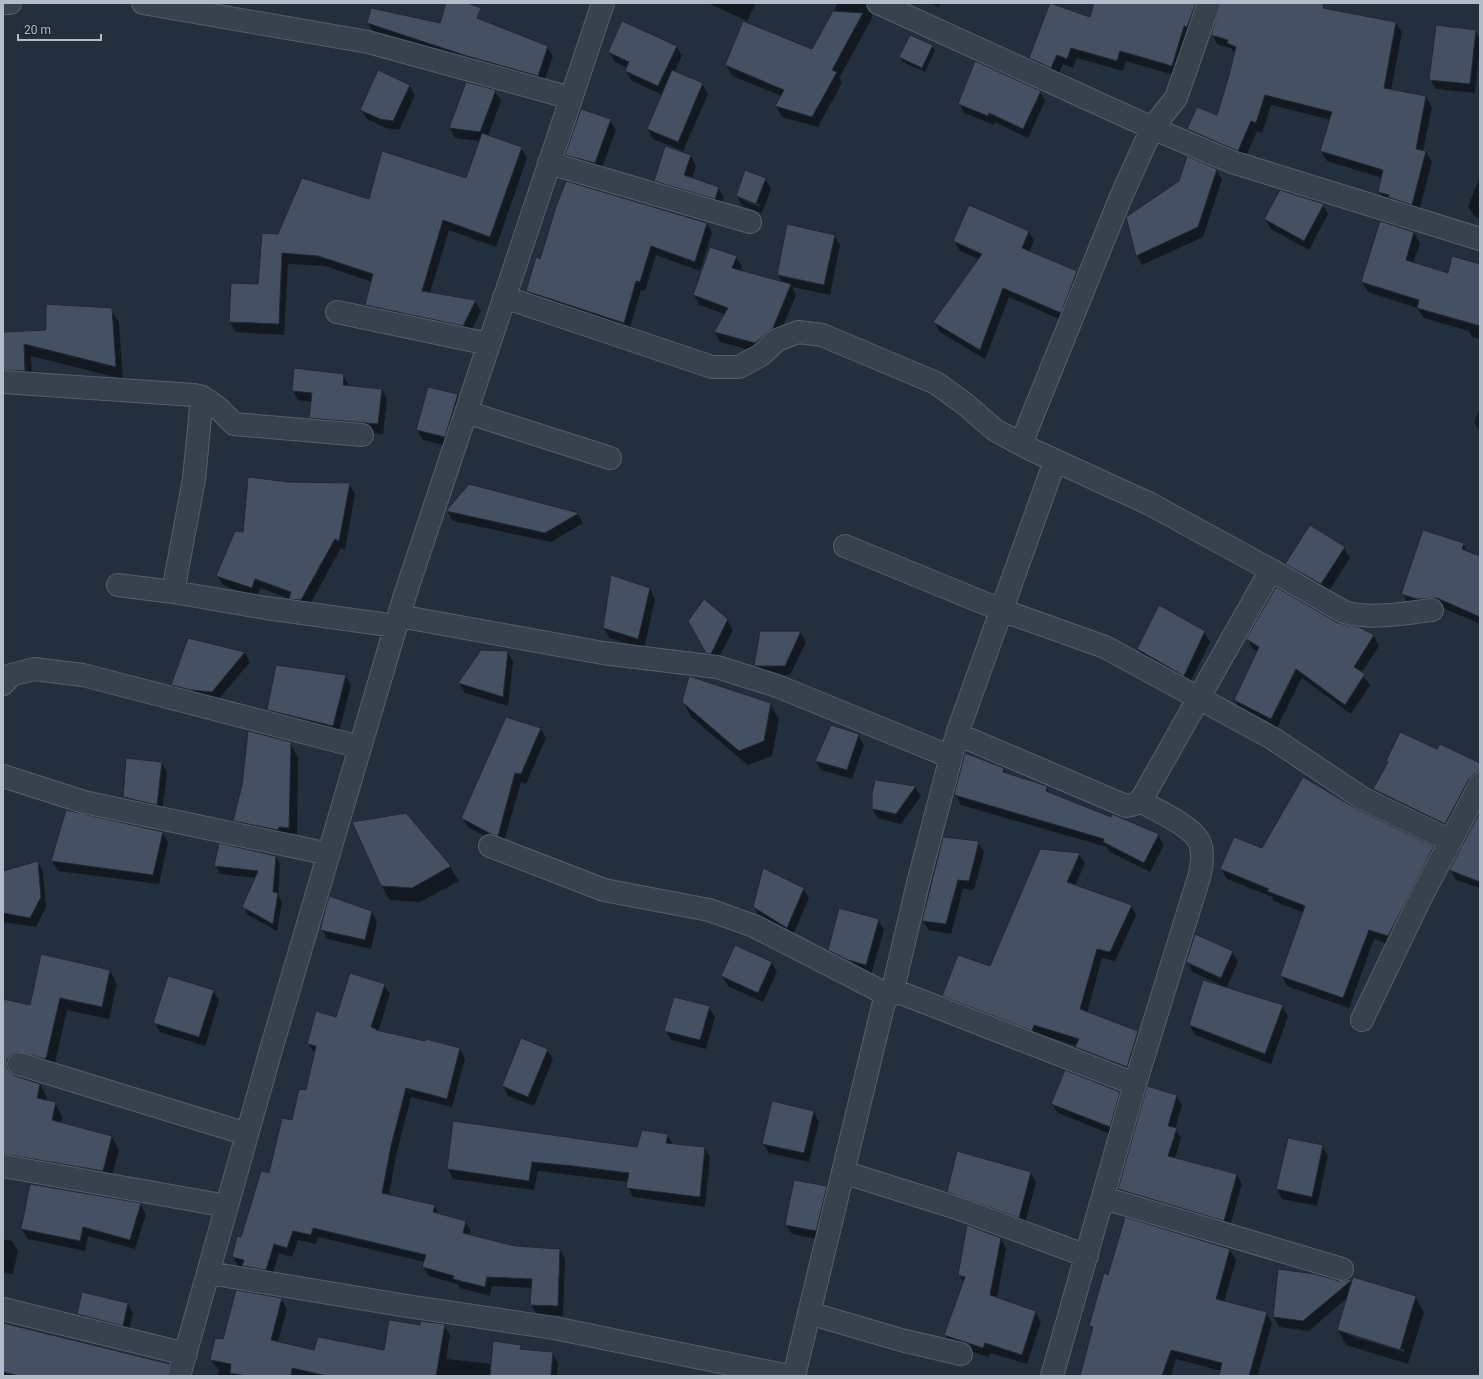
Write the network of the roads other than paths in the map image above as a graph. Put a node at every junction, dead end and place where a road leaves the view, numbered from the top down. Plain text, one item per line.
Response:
1 (3, 3) edge
2 (10, 3) edge
3 (143, 3) edge
4 (603, 3) edge
5 (878, 3) edge
6 (1209, 3) edge
7 (571, 98) junction
8 (1152, 128) junction
9 (549, 163) junction
10 (750, 222) dead end
11 (1480, 239) edge
12 (504, 297) junction
13 (337, 312) dead end
14 (489, 344) junction
15 (3, 382) edge
16 (202, 397) junction
17 (466, 412) junction
18 (362, 435) dead end
19 (1021, 444) junction
20 (610, 458) dead end
21 (1055, 461) junction
22 (845, 546) dead end
23 (1271, 570) junction
24 (118, 585) dead end
25 (173, 592) junction
26 (1001, 610) junction
27 (1432, 610) dead end
28 (398, 621) junction
29 (3, 684) edge
30 (1200, 697) junction
31 (957, 734) junction
32 (360, 747) junction
33 (951, 757) junction
34 (3, 776) edge
35 (1480, 785) edge
36 (1140, 801) junction
37 (1451, 841) junction
38 (490, 846) dead end
39 (329, 854) junction
40 (890, 994) junction
41 (1362, 1020) dead end
42 (19, 1064) dead end
43 (1135, 1084) junction
44 (247, 1134) junction
45 (3, 1166) edge
46 (843, 1172) junction
47 (1104, 1198) junction
48 (227, 1206) junction
49 (1087, 1256) junction
50 (1342, 1269) dead end
51 (208, 1272) junction
52 (3, 1309) edge
53 (809, 1313) junction
54 (186, 1354) junction
55 (961, 1354) dead end
56 (179, 1376) edge
57 (789, 1376) edge
58 (794, 1376) edge
59 (1052, 1376) edge

1 - 2 street
3 - 7 street
4 - 7 street
5 - 8 street
6 - 8 street
7 - 9 street
8 - 11 street
8 - 19 street
9 - 10 street
9 - 12 street
12 - 14 street
12 - 19 street
13 - 14 street
14 - 17 street
15 - 16 street
16 - 18 street
16 - 25 street
17 - 20 street
17 - 28 street
19 - 21 street
21 - 23 street
21 - 26 street
22 - 26 street
23 - 27 street
23 - 30 street
24 - 25 street
25 - 28 street
26 - 30 street
26 - 31 street
28 - 32 street
28 - 33 street
29 - 32 street
30 - 36 street
30 - 37 street
31 - 33 street
31 - 36 street
32 - 39 street
33 - 40 street
34 - 39 street
35 - 37 street
36 - 43 street
37 - 41 street
38 - 40 street
39 - 44 street
40 - 43 street
40 - 46 street
42 - 44 street
43 - 47 street
44 - 48 street
45 - 48 street
46 - 49 street
46 - 53 street
47 - 49 street
47 - 50 street
48 - 51 street
49 - 59 street
51 - 54 street
51 - 57 street
52 - 54 street
53 - 55 street
53 - 58 street
54 - 56 street

